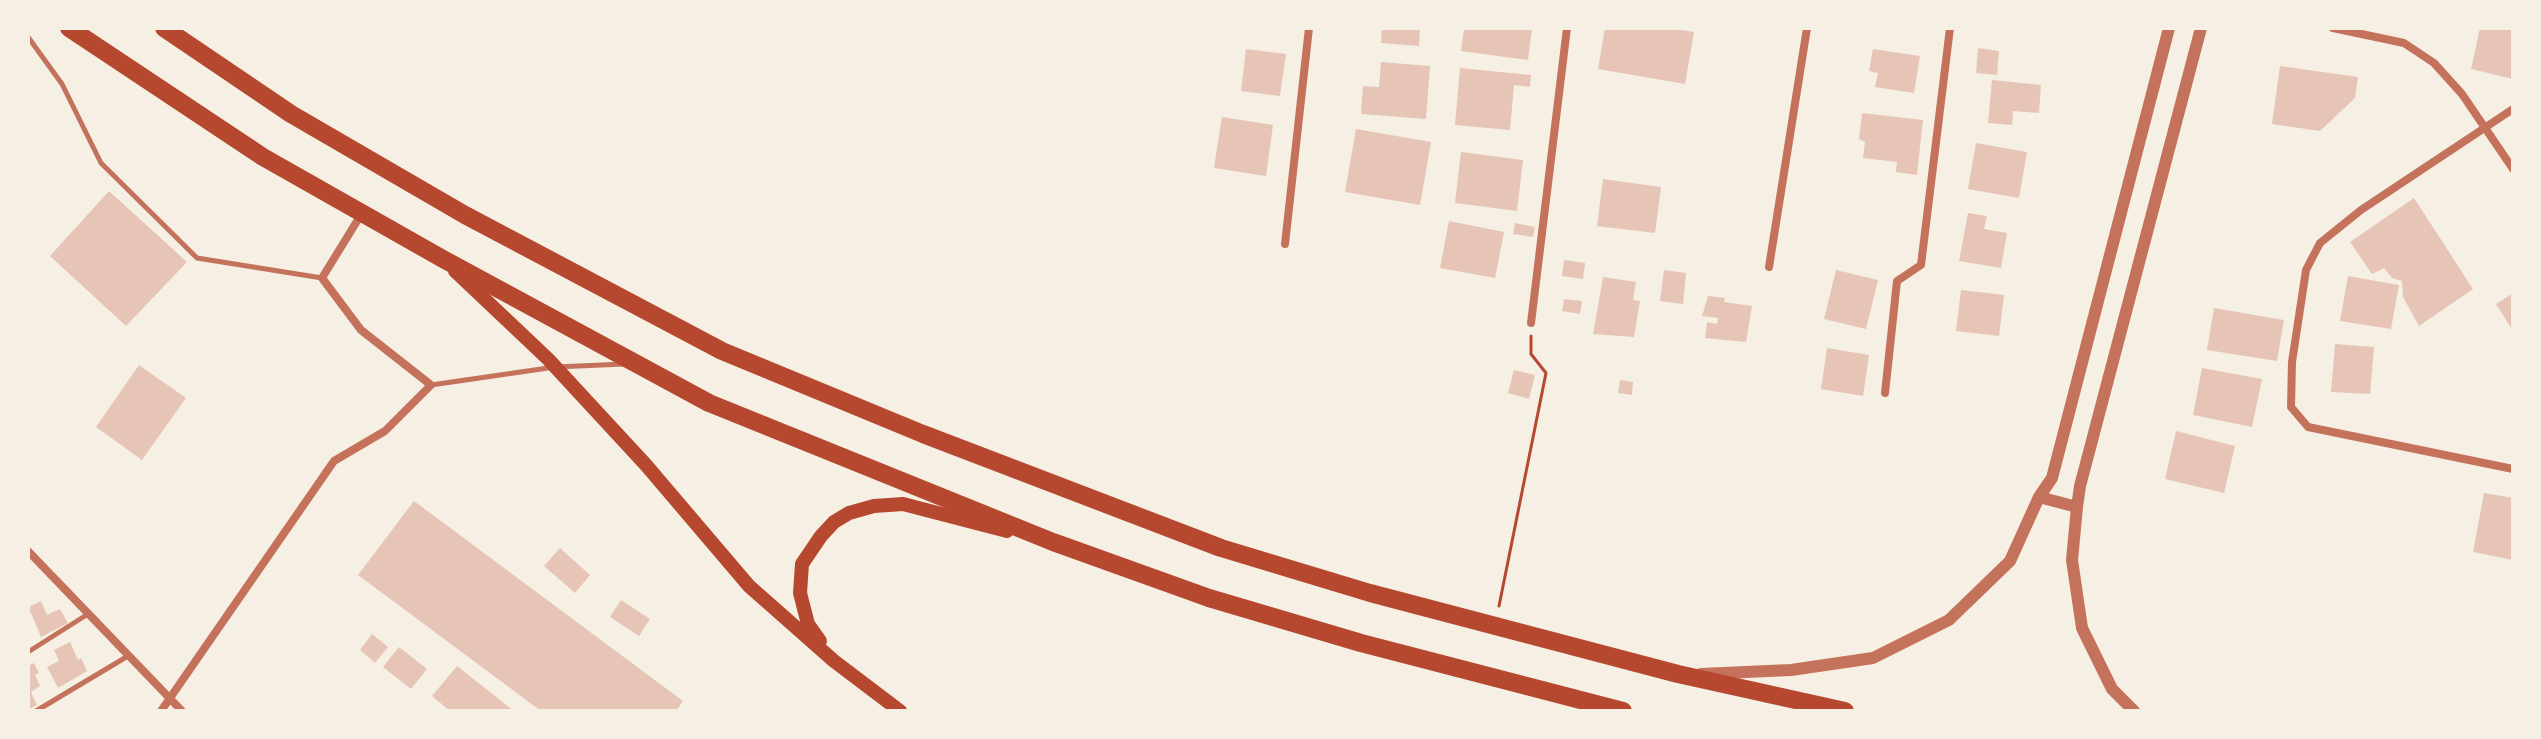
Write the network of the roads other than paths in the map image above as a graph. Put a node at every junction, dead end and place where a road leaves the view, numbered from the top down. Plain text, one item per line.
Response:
1 (69, 28) edge
2 (164, 28) edge
3 (1309, 28) edge
4 (1567, 28) edge
5 (1807, 28) edge
6 (1950, 28) edge
7 (2169, 28) edge
8 (2201, 28) edge
9 (2333, 28) edge
10 (2376, 32) edge
11 (28, 37) edge
12 (2513, 109) edge
13 (2485, 128) junction
14 (2513, 169) edge
15 (362, 213) junction
16 (1285, 244) dead end
17 (443, 259) junction
18 (1769, 267) dead end
19 (322, 278) junction
20 (1531, 323) road end
21 (635, 363) junction
22 (555, 367) junction
23 (431, 385) junction
24 (1885, 393) dead end
25 (2513, 469) edge
26 (2039, 497) junction
27 (2077, 507) junction
28 (1053, 542) junction
29 (29, 553) edge
30 (88, 614) junction
31 (28, 652) edge
32 (128, 656) junction
33 (834, 661) junction
34 (1678, 674) junction
35 (169, 699) junction
36 (36, 711) edge
37 (161, 711) edge
38 (182, 711) edge
39 (900, 711) edge
40 (1623, 711) edge
41 (1845, 711) edge
42 (2134, 711) edge

1 - 15 highway
2 - 34 highway
3 - 16 street
4 - 20 street
5 - 18 street
6 - 24 street
7 - 26 street
8 - 27 street
9 - 10 street
10 - 13 street
11 - 19 lane
12 - 13 street
13 - 14 street
13 - 25 street
15 - 17 highway
15 - 19 street
17 - 21 highway
17 - 22 main road
19 - 23 street
21 - 22 lane
21 - 28 highway
22 - 23 lane
22 - 33 main road
23 - 35 street
26 - 27 street
26 - 34 street
27 - 42 street
28 - 33 main road
28 - 40 highway
29 - 30 street
30 - 31 lane
30 - 32 street
32 - 35 street
32 - 36 lane
33 - 39 main road
34 - 41 highway
35 - 37 street
35 - 38 street

